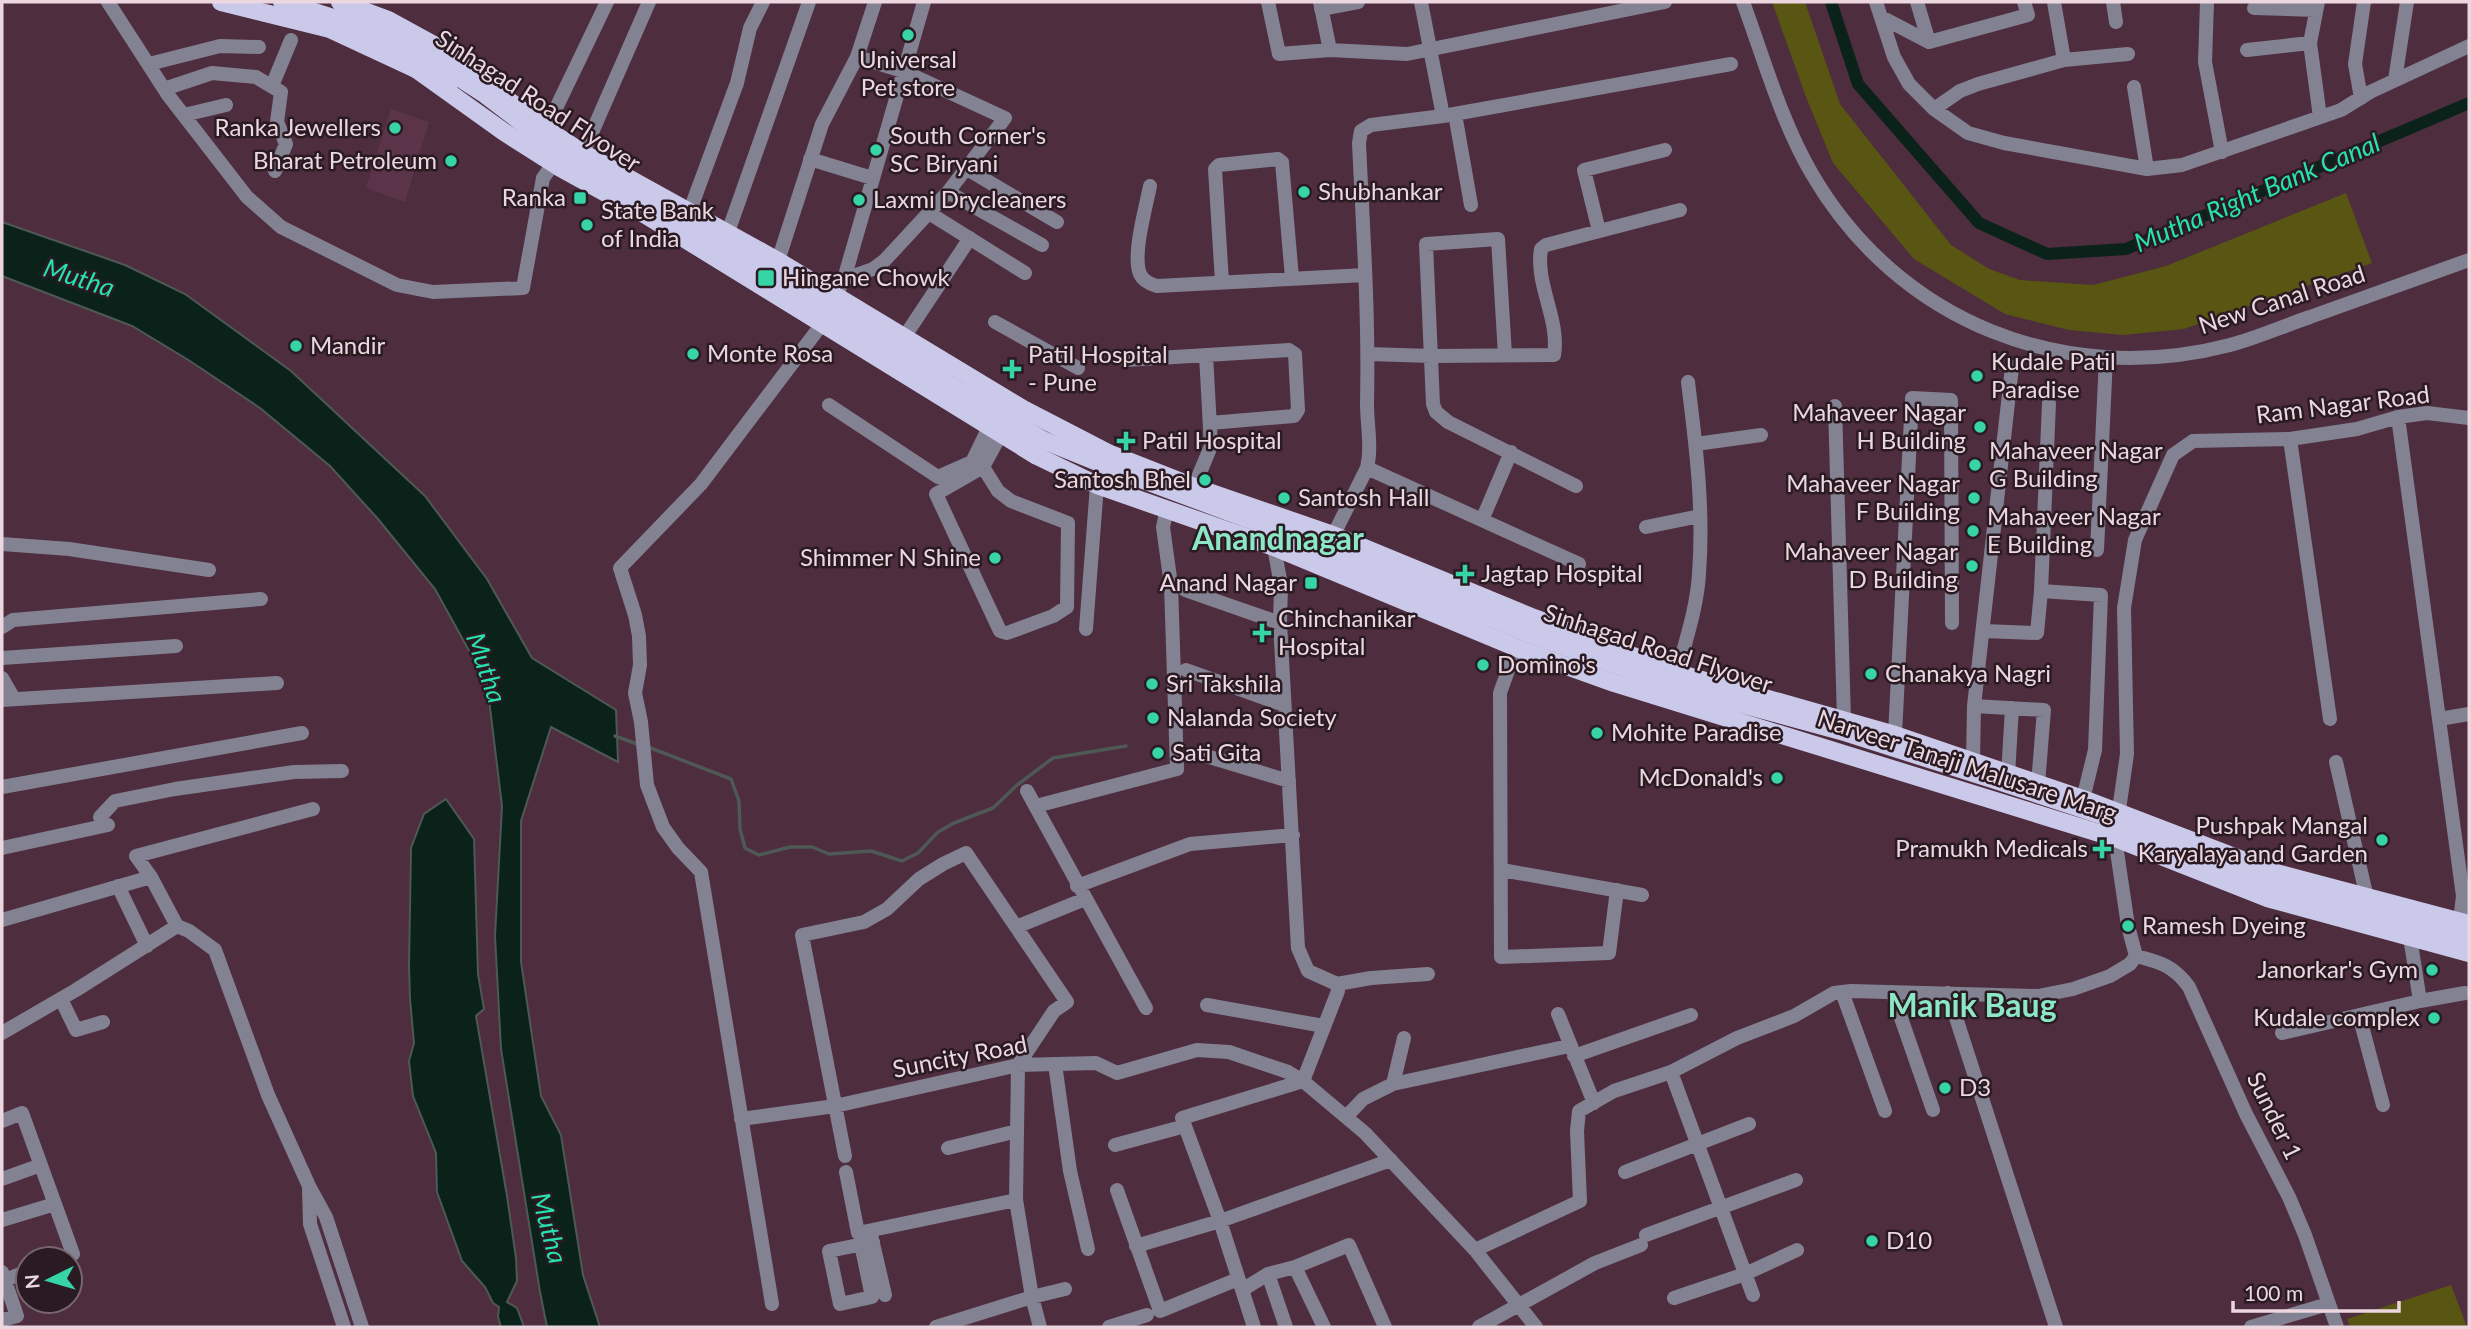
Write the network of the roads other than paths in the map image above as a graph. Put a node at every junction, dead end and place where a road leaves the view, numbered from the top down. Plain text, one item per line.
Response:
1 (108, 2) edge
2 (221, 2) edge
3 (282, 2) edge
4 (340, 2) edge
5 (607, 2) edge
6 (649, 2) edge
7 (763, 2) edge
8 (809, 2) edge
9 (875, 2) edge
10 (924, 2) edge
11 (1268, 2) edge
12 (1358, 2) edge
13 (1421, 2) edge
14 (1665, 2) edge
15 (1743, 2) edge
16 (1877, 2) edge
17 (1917, 2) edge
18 (2024, 2) edge
19 (2054, 2) edge
20 (2113, 2) edge
21 (2207, 2) edge
22 (2364, 2) edge
23 (2407, 2) edge
24 (1320, 5) edge
25 (2317, 6) edge
26 (368, 7) edge
27 (2254, 8) dead end
28 (1881, 17) junction
29 (2116, 22) dead end
30 (330, 29) junction
31 (291, 40) dead end
32 (1929, 42) junction
33 (2310, 43) junction
34 (2469, 46) edge
35 (258, 47) dead end
36 (1330, 50) junction
37 (1430, 50) junction
38 (2247, 50) dead end
39 (2128, 54) dead end
40 (857, 57) junction
41 (2064, 60) junction
42 (149, 64) junction
43 (1731, 64) dead end
44 (416, 69) junction
45 (903, 71) junction
46 (2395, 80) junction
47 (272, 86) junction
48 (2134, 87) dead end
49 (164, 89) junction
50 (2361, 97) junction
51 (226, 105) dead end
52 (1934, 110) junction
53 (184, 115) junction
54 (1449, 115) junction
55 (2320, 117) junction
56 (546, 129) junction
57 (1665, 150) dead end
58 (2222, 152) junction
59 (583, 153) junction
60 (810, 159) junction
61 (554, 163) junction
62 (967, 169) junction
63 (2147, 169) junction
64 (275, 171) dead end
65 (872, 178) junction
66 (1150, 186) dead end
67 (948, 192) junction
68 (1471, 205) dead end
69 (1680, 210) dead end
70 (689, 212) junction
71 (929, 213) junction
72 (1056, 222) dead end
73 (1599, 232) junction
74 (727, 235) junction
75 (970, 238) junction
76 (1042, 244) dead end
77 (2469, 260) edge
78 (778, 261) junction
79 (1025, 273) dead end
80 (1365, 275) junction
81 (1292, 278) junction
82 (844, 279) junction
83 (1222, 282) junction
84 (836, 296) junction
85 (995, 322) dead end
86 (822, 324) junction
87 (905, 336) junction
88 (1368, 354) junction
89 (1206, 355) junction
90 (1505, 355) junction
91 (1432, 356) junction
92 (2106, 358) junction
93 (1126, 360) dead end
94 (2012, 367) dead end
95 (1078, 368) dead end
96 (1688, 382) dead end
97 (2049, 402) dead end
98 (828, 405) dead end
99 (1835, 406) dead end
100 (2398, 417) junction
101 (2469, 418) edge
102 (1210, 423) junction
103 (995, 430) junction
104 (1762, 435) dead end
105 (2290, 439) junction
106 (1696, 444) junction
107 (1511, 452) junction
108 (984, 467) junction
109 (1367, 468) junction
110 (1097, 485) junction
111 (1576, 486) dead end
112 (1194, 487) junction
113 (1167, 509) junction
114 (1700, 516) junction
115 (1285, 519) junction
116 (1482, 520) junction
117 (1646, 527) dead end
118 (1333, 535) junction
119 (2, 544) edge
120 (1274, 547) junction
121 (2097, 550) dead end
122 (1579, 565) dead end
123 (1321, 567) junction
124 (209, 570) dead end
125 (1185, 590) dead end
126 (2041, 591) junction
127 (2101, 595) junction
128 (2126, 596) junction
129 (261, 599) dead end
130 (1280, 623) junction
131 (1952, 623) dead end
132 (2, 627) edge
133 (1086, 629) dead end
134 (1984, 631) junction
135 (176, 646) dead end
136 (1516, 648) junction
137 (2, 658) edge
138 (1186, 670) dead end
139 (1676, 673) junction
140 (2, 678) edge
141 (277, 683) dead end
142 (8, 699) edge
143 (1284, 705) junction
144 (1974, 706) junction
145 (2012, 708) junction
146 (2469, 715) edge
147 (2330, 719) dead end
148 (2439, 719) junction
149 (1844, 720) junction
150 (302, 733) dead end
151 (1895, 735) junction
152 (1206, 756) dead end
153 (1973, 762) junction
154 (2336, 762) dead end
155 (342, 771) dead end
156 (2008, 775) junction
157 (1289, 782) junction
158 (2038, 784) junction
159 (2, 787) edge
160 (1027, 791) dead end
161 (2083, 799) junction
162 (1036, 806) junction
163 (313, 809) dead end
164 (2120, 813) junction
165 (1293, 835) junction
166 (2115, 838) junction
167 (2, 848) edge
168 (1502, 870) junction
169 (150, 877) junction
170 (118, 886) junction
171 (1617, 890) junction
172 (1081, 893) junction
173 (1642, 895) dead end
174 (2367, 898) junction
175 (2, 920) edge
176 (177, 926) junction
177 (1016, 927) junction
178 (2466, 927) edge
179 (2410, 937) junction
180 (2469, 944) edge
181 (147, 946) junction
182 (2469, 953) edge
183 (2136, 956) junction
184 (1428, 974) dead end
185 (1337, 984) junction
186 (1842, 992) junction
187 (1892, 992) junction
188 (1948, 993) junction
189 (2465, 993) dead end
190 (61, 999) junction
191 (2420, 1001) junction
192 (1207, 1005) dead end
193 (1146, 1008) dead end
194 (1558, 1014) dead end
195 (2359, 1014) junction
196 (1691, 1015) dead end
197 (103, 1022) dead end
198 (1324, 1027) junction
199 (2, 1033) edge
200 (2282, 1033) dead end
201 (1404, 1038) dead end
202 (1572, 1051) junction
203 (1055, 1064) junction
204 (1018, 1065) junction
205 (1671, 1072) junction
206 (1303, 1081) junction
207 (1393, 1084) junction
208 (1594, 1103) junction
209 (2383, 1105) dead end
210 (835, 1106) junction
211 (1933, 1110) dead end
212 (1885, 1111) dead end
213 (1346, 1117) junction
214 (741, 1119) junction
215 (2, 1121) edge
216 (1749, 1124) dead end
217 (1185, 1126) junction
218 (1017, 1130) junction
219 (1698, 1144) junction
220 (1115, 1145) dead end
221 (948, 1148) dead end
222 (845, 1156) dead end
223 (1391, 1160) junction
224 (41, 1164) junction
225 (846, 1172) dead end
226 (1625, 1172) dead end
227 (2, 1179) edge
228 (1796, 1180) dead end
229 (309, 1186) junction
230 (1117, 1190) dead end
231 (1016, 1200) junction
232 (55, 1204) junction
233 (1721, 1207) junction
234 (2, 1220) edge
235 (1220, 1221) junction
236 (868, 1239) junction
237 (70, 1245) edge
238 (1136, 1246) junction
239 (1087, 1249) dead end
240 (1475, 1250) junction
241 (1797, 1250) dead end
242 (1295, 1267) junction
243 (1745, 1273) junction
244 (1268, 1274) junction
245 (3, 1276) edge
246 (1240, 1284) junction
247 (1065, 1289) dead end
248 (1753, 1295) dead end
249 (1032, 1297) junction
250 (1674, 1298) dead end
251 (772, 1304) dead end
252 (1518, 1304) junction
253 (2328, 1304) junction
254 (1147, 1315) dead end
255 (2, 1320) edge
256 (1248, 1325) edge
257 (344, 1327) edge
258 (362, 1327) edge
259 (936, 1327) edge
260 (1041, 1327) edge
261 (1109, 1327) edge
262 (1286, 1327) edge
263 (1324, 1327) edge
264 (1385, 1327) edge
265 (1479, 1327) edge
266 (1536, 1327) edge
267 (2056, 1327) edge
268 (2251, 1327) edge
269 (2337, 1327) edge

1 - 42 street
2 - 30 main road, Narveer Tanaji Malusare Marg
3 - 178 main road, Sinhagad Road Flyover, bridge
4 - 26 main road, Narveer Tanaji Malusare Marg
5 - 56 street
6 - 59 street
7 - 70 street
8 - 74 street
9 - 40 street
10 - 45 street
11 - 36 street
12 - 24 street
13 - 37 street
14 - 37 street
15 - 92 street, New Canal Road
16 - 28 street
17 - 32 street
18 - 32 street
19 - 41 street
20 - 29 street
21 - 58 street
22 - 50 street
23 - 46 street
24 - 36 street
25 - 27 street
25 - 33 street
26 - 30 street
26 - 56 main road, Narveer Tanaji Malusare Marg
28 - 32 street
28 - 52 street
30 - 44 main road, Narveer Tanaji Malusare Marg
31 - 47 street
33 - 38 street
33 - 55 street
34 - 46 street
35 - 42 street
36 - 37 street
37 - 54 street
39 - 41 street
40 - 45 street
40 - 60 street
41 - 52 street
42 - 49 street
43 - 54 street
44 - 61 main road, Narveer Tanaji Malusare Marg
44 - 180 main road, Sinhagad Road Flyover, bridge
45 - 62 street
45 - 65 street
46 - 50 street
47 - 49 street
47 - 64 street
48 - 63 street
49 - 53 street
50 - 55 street
51 - 53 street
52 - 63 street
53 - 61 street
54 - 68 street
54 - 80 street
55 - 58 street
56 - 59 main road, Narveer Tanaji Malusare Marg
57 - 73 street
58 - 63 street
59 - 70 main road, Narveer Tanaji Malusare Marg
60 - 65 street
60 - 78 street
61 - 86 main road, Narveer Tanaji Malusare Marg
62 - 67 street
62 - 72 street
65 - 82 street
66 - 83 street
67 - 71 street
67 - 76 street
69 - 73 street
70 - 74 main road, Narveer Tanaji Malusare Marg
71 - 75 street
71 - 82 street
73 - 90 street
74 - 78 main road, Narveer Tanaji Malusare Marg
75 - 79 street
75 - 87 street
77 - 92 street, New Canal Road
78 - 84 main road, Narveer Tanaji Malusare Marg
80 - 81 street
80 - 88 street
81 - 83 street
81 - 83 street
82 - 84 street
84 - 86 street
84 - 87 main road, Narveer Tanaji Malusare Marg
85 - 95 street
86 - 103 main road, Narveer Tanaji Malusare Marg
86 - 214 street
87 - 112 main road, Narveer Tanaji Malusare Marg
88 - 91 street
88 - 109 street
89 - 93 street
89 - 102 street
89 - 102 street
90 - 91 street
90 - 91 street
91 - 107 street
92 - 121 street
94 - 134 street
96 - 106 street
97 - 126 street
98 - 103 street
99 - 149 street
100 - 101 street, Ram Nagar Road
100 - 105 street, Ram Nagar Road
100 - 148 street
102 - 112 street
103 - 108 street
103 - 110 main road, Narveer Tanaji Malusare Marg
104 - 106 street
105 - 128 street, Ram Nagar Road
105 - 147 street
106 - 114 street
107 - 111 street
107 - 116 street
108 - 108 street
109 - 116 street
109 - 118 street
110 - 113 main road, Narveer Tanaji Malusare Marg
110 - 133 street
112 - 115 main road, Narveer Tanaji Malusare Marg
113 - 120 main road, Narveer Tanaji Malusare Marg
113 - 162 street
114 - 117 street
114 - 139 street
115 - 118 main road, Narveer Tanaji Malusare Marg
115 - 120 street
116 - 122 street
118 - 123 street
118 - 139 main road, Narveer Tanaji Malusare Marg
119 - 124 street
120 - 123 main road, Narveer Tanaji Malusare Marg
120 - 130 street
123 - 136 main road, Narveer Tanaji Malusare Marg
125 - 130 street
126 - 127 street
126 - 134 street
127 - 128 street
127 - 161 street
128 - 164 street, Ram Nagar Road
129 - 132 street
130 - 143 street
131 - 151 street
134 - 144 street
135 - 137 street
136 - 166 main road, Narveer Tanaji Malusare Marg
136 - 168 street
138 - 143 street
139 - 149 main road, Narveer Tanaji Malusare Marg
140 - 142 street
141 - 142 street
143 - 157 street
144 - 145 street
144 - 153 street
145 - 156 street
145 - 158 street
146 - 148 street
148 - 178 street
149 - 151 main road, Narveer Tanaji Malusare Marg
150 - 159 street
151 - 153 main road, Narveer Tanaji Malusare Marg
152 - 157 street
153 - 156 main road, Narveer Tanaji Malusare Marg
154 - 174 street
155 - 167 street
156 - 158 main road, Narveer Tanaji Malusare Marg
157 - 165 street
158 - 161 main road, Narveer Tanaji Malusare Marg
160 - 162 street
161 - 164 main road, Narveer Tanaji Malusare Marg
162 - 172 street
163 - 169 street
164 - 166 street, Ram Nagar Road
164 - 174 main road, Narveer Tanaji Malusare Marg
165 - 172 street
165 - 185 street
166 - 179 main road, Narveer Tanaji Malusare Marg
166 - 183 street, Ram Nagar Road
168 - 171 street
168 - 171 street
169 - 170 street
169 - 176 street
170 - 175 street
170 - 181 street
171 - 173 street
172 - 177 street
172 - 193 street
174 - 178 main road, Narveer Tanaji Malusare Marg
176 - 181 street
176 - 229 street
177 - 204 street
177 - 210 street
179 - 182 main road, Narveer Tanaji Malusare Marg
179 - 191 street
181 - 190 street
183 - 188 street
183 - 253 street, Sunder 1
184 - 185 street
185 - 198 street
186 - 187 street
186 - 205 street
186 - 212 street
187 - 188 street
187 - 211 street
188 - 267 street
189 - 191 street
190 - 197 street
190 - 199 street
191 - 195 street
192 - 198 street
194 - 202 street
195 - 200 street
195 - 209 street
196 - 202 street
198 - 206 street
201 - 207 street
202 - 207 street
202 - 208 street
203 - 204 street, Suncity Road
203 - 206 street, Suncity Road
203 - 239 street
204 - 210 street, Suncity Road
204 - 218 street
205 - 208 street
205 - 219 street
206 - 213 street, Suncity Road
206 - 217 street
207 - 213 street
208 - 240 street
210 - 214 street, Suncity Road
210 - 222 street
213 - 223 street, Suncity Road
214 - 251 street
215 - 224 street
216 - 219 street
217 - 220 street
217 - 235 street
218 - 221 street
218 - 231 street
219 - 226 street
219 - 233 street
223 - 235 street
223 - 240 street, Suncity Road
224 - 227 street
224 - 232 street
225 - 236 street
228 - 233 street
229 - 257 street
229 - 258 street
230 - 238 street
231 - 236 street
231 - 249 street
232 - 234 street
232 - 237 street
233 - 243 street
233 - 252 street
235 - 238 street
235 - 246 street
236 - 236 street
238 - 246 street
240 - 252 street, Suncity Road
241 - 243 street
242 - 244 street
242 - 263 street
242 - 264 street
243 - 248 street
243 - 250 street
244 - 246 street
244 - 262 street
245 - 255 street
246 - 256 street
247 - 249 street
249 - 259 street
249 - 260 street
252 - 265 street
252 - 266 street, Suncity Road
253 - 268 street
253 - 269 street, Sunder 1
254 - 261 street

